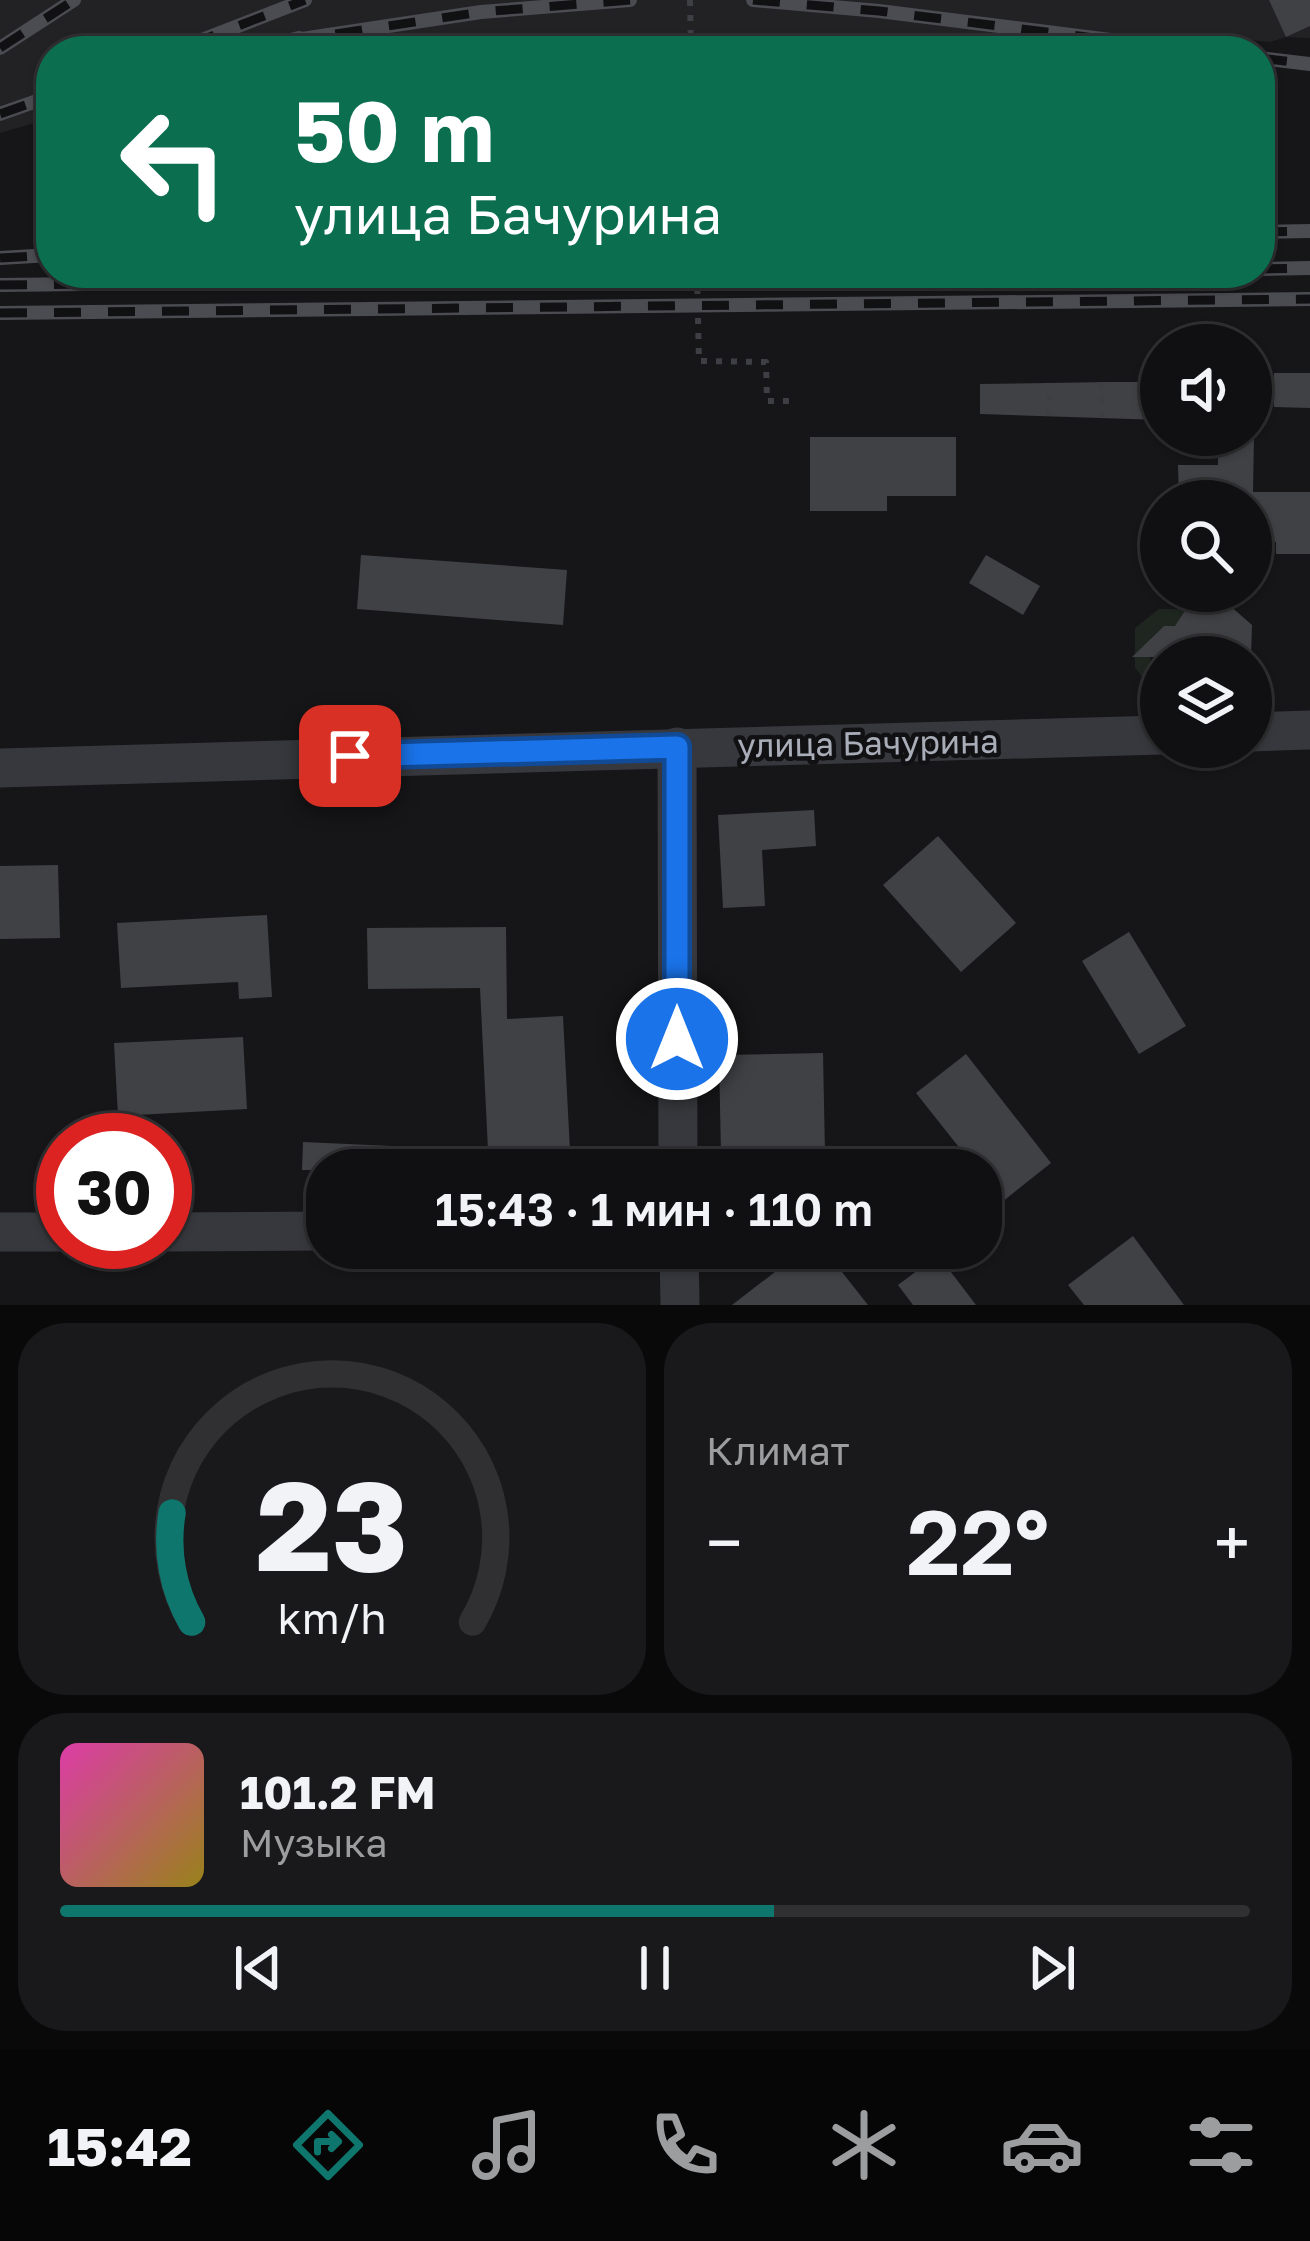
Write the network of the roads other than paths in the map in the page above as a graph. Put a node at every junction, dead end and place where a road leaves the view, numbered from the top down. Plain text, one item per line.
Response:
1 (1310, 730) edge
2 (1272, 731) edge
3 (1140, 736) edge
4 (677, 747) junction
5 (0, 768) edge
6 (678, 1149) edge
7 (0, 1232) edge
8 (36, 1232) edge
9 (192, 1232) edge
10 (306, 1232) edge
11 (679, 1269) edge
12 (680, 1305) edge

1 - 2 street
3 - 4 street, улица Бачурина
4 - 5 street, улица Бачурина
4 - 6 street
7 - 8 street
9 - 10 street
11 - 12 street

